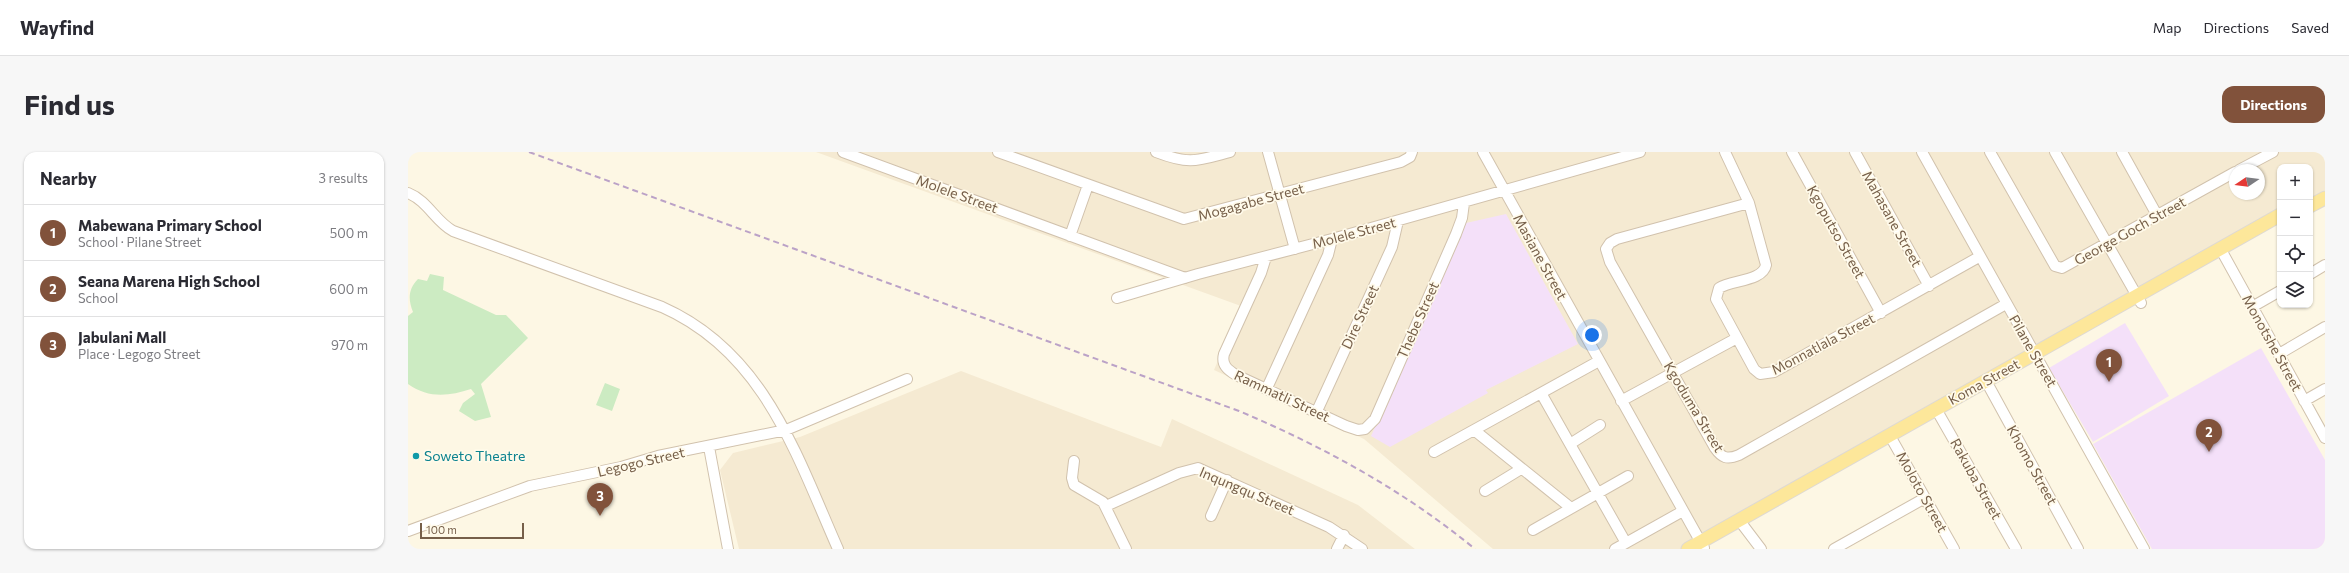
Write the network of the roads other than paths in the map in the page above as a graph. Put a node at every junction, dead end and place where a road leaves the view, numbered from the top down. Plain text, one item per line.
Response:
1 (843, 152) edge
2 (998, 152) edge
3 (1156, 152) edge
4 (1230, 152) edge
5 (1268, 152) edge
6 (1412, 152) edge
7 (1483, 152) edge
8 (1640, 152) edge
9 (1725, 152) edge
10 (1792, 152) edge
11 (1855, 152) edge
12 (1922, 152) edge
13 (1990, 152) edge
14 (2056, 152) edge
15 (2122, 152) edge
16 (2273, 152) edge
17 (2250, 164) edge
18 (2229, 175) edge
19 (1088, 185) junction
20 (1505, 190) junction
21 (2325, 190) edge
22 (408, 193) edge
23 (1280, 195) junction
24 (2313, 196) edge
25 (2325, 198) edge
26 (1464, 202) junction
27 (1749, 203) junction
28 (2313, 204) edge
29 (2158, 216) junction
30 (2277, 217) edge
31 (1398, 221) junction
32 (2277, 225) edge
33 (1070, 236) junction
34 (1332, 239) junction
35 (2107, 244) junction
36 (1295, 249) junction
37 (2222, 252) junction
38 (1266, 257) junction
39 (1979, 257) junction
40 (2325, 265) edge
41 (2313, 272) edge
42 (1186, 278) junction
43 (1929, 286) junction
44 (2277, 293) edge
45 (1117, 298) dead end
46 (2139, 299) junction
47 (2006, 304) junction
48 (2252, 307) junction
49 (1881, 313) junction
50 (2325, 328) edge
51 (1737, 338) junction
52 (2279, 354) junction
53 (2037, 357) junction
54 (1599, 360) junction
55 (1673, 374) junction
56 (907, 379) dead end
57 (1988, 384) junction
58 (1268, 388) junction
59 (2325, 389) edge
60 (1541, 393) junction
61 (1621, 401) junction
62 (2304, 401) junction
63 (1317, 411) junction
64 (1938, 412) junction
65 (1600, 425) dead end
66 (786, 430) junction
67 (1362, 430) joint
68 (1474, 430) junction
69 (2325, 438) edge
70 (1892, 439) junction
71 (1570, 444) junction
72 (709, 447) junction
73 (1434, 452) dead end
74 (1074, 461) dead end
75 (1522, 469) junction
76 (1628, 476) dead end
77 (1227, 480) junction
78 (1485, 491) dead end
79 (1598, 493) junction
80 (1925, 498) junction
81 (1106, 506) junction
82 (1571, 508) junction
83 (1683, 511) junction
84 (1211, 516) dead end
85 (1742, 523) junction
86 (1533, 530) dead end
87 (408, 531) edge
88 (1344, 535) junction
89 (1626, 543) junction
90 (1699, 547) edge
91 (1950, 548) edge
92 (728, 549) edge
93 (838, 549) edge
94 (1126, 549) edge
95 (1337, 549) edge
96 (1362, 549) edge
97 (1615, 549) edge
98 (1761, 549) edge
99 (1834, 549) edge
100 (2016, 549) edge
101 (2078, 549) edge
102 (2144, 549) edge

1 - 33 street, Molele Street
2 - 19 street, Mogagabe Street
3 - 4 street
5 - 23 street
6 - 23 street, Mogagabe Street
7 - 20 street, Masiane Street
8 - 20 street, Molele Street
9 - 27 street, Monnatlala Street
10 - 49 street, Kgoputso Street
11 - 43 street, Mahasane Street
12 - 39 street, Pilane Street
13 - 35 street, George Goch Street
14 - 35 street
15 - 29 street
16 - 17 street
18 - 29 street, George Goch Street
19 - 23 street, Mogagabe Street
19 - 33 street
20 - 26 street, Molele Street
20 - 54 street, Masiane Street
21 - 24 main road
22 - 66 street
23 - 36 street
25 - 28 main road
26 - 31 street, Molele Street
26 - 67 street, Thebe Street
27 - 51 street, Monnatlala Street
27 - 55 street, Kgoduma Street
29 - 35 street, George Goch Street
30 - 37 main road, Koma Street
31 - 34 street, Molele Street
31 - 63 street, Dire Street
32 - 37 main road, Koma Street
33 - 42 street, Molele Street
34 - 36 street, Molele Street
34 - 58 street
35 - 46 street
36 - 38 street, Molele Street
37 - 46 main road, Koma Street
37 - 48 street, Monotshe Street
38 - 42 street, Molele Street
38 - 58 street, Rammatli Street
39 - 43 street, Monnatlala Street
39 - 47 street, Pilane Street
40 - 41 street
42 - 45 street
43 - 49 street, Monnatlala Street
44 - 48 street
46 - 53 main road, Koma Street
47 - 53 street, Pilane Street
47 - 55 street, Kgoduma Street
48 - 52 street, Monotshe Street
49 - 51 street, Monnatlala Street
50 - 52 street
51 - 55 street
52 - 62 street, Monotshe Street
53 - 57 main road, Koma Street
53 - 102 street, Pilane Street
54 - 60 street
54 - 61 street, Masiane Street
55 - 61 street
56 - 66 street, Legogo Street
57 - 64 main road, Koma Street
57 - 101 street, Khomo Street
58 - 63 street, Rammatli Street
59 - 62 street
60 - 68 street
60 - 71 street
61 - 83 street, Masiane Street
62 - 69 street, Monotshe Street
63 - 67 street, Rammatli Street
64 - 70 main road, Koma Street
64 - 100 street, Rakuba Street
65 - 71 street
66 - 72 street, Legogo Street
66 - 93 street
68 - 73 street
68 - 75 street
70 - 80 street, Moloto Street
70 - 85 main road, Koma Street
71 - 79 street
72 - 87 street, Legogo Street
72 - 92 street
74 - 81 street
75 - 78 street
75 - 82 street
76 - 79 street
77 - 81 street, Inqungqu Street
77 - 84 street
77 - 88 street, Inqungqu Street
79 - 82 street
79 - 89 street
80 - 91 street, Moloto Street
80 - 99 street
81 - 94 street
82 - 86 street
83 - 89 street
83 - 90 street, Masiane Street
85 - 90 main road, Koma Street
85 - 98 street
88 - 95 street
88 - 96 street, Inqungqu Street
89 - 97 street

